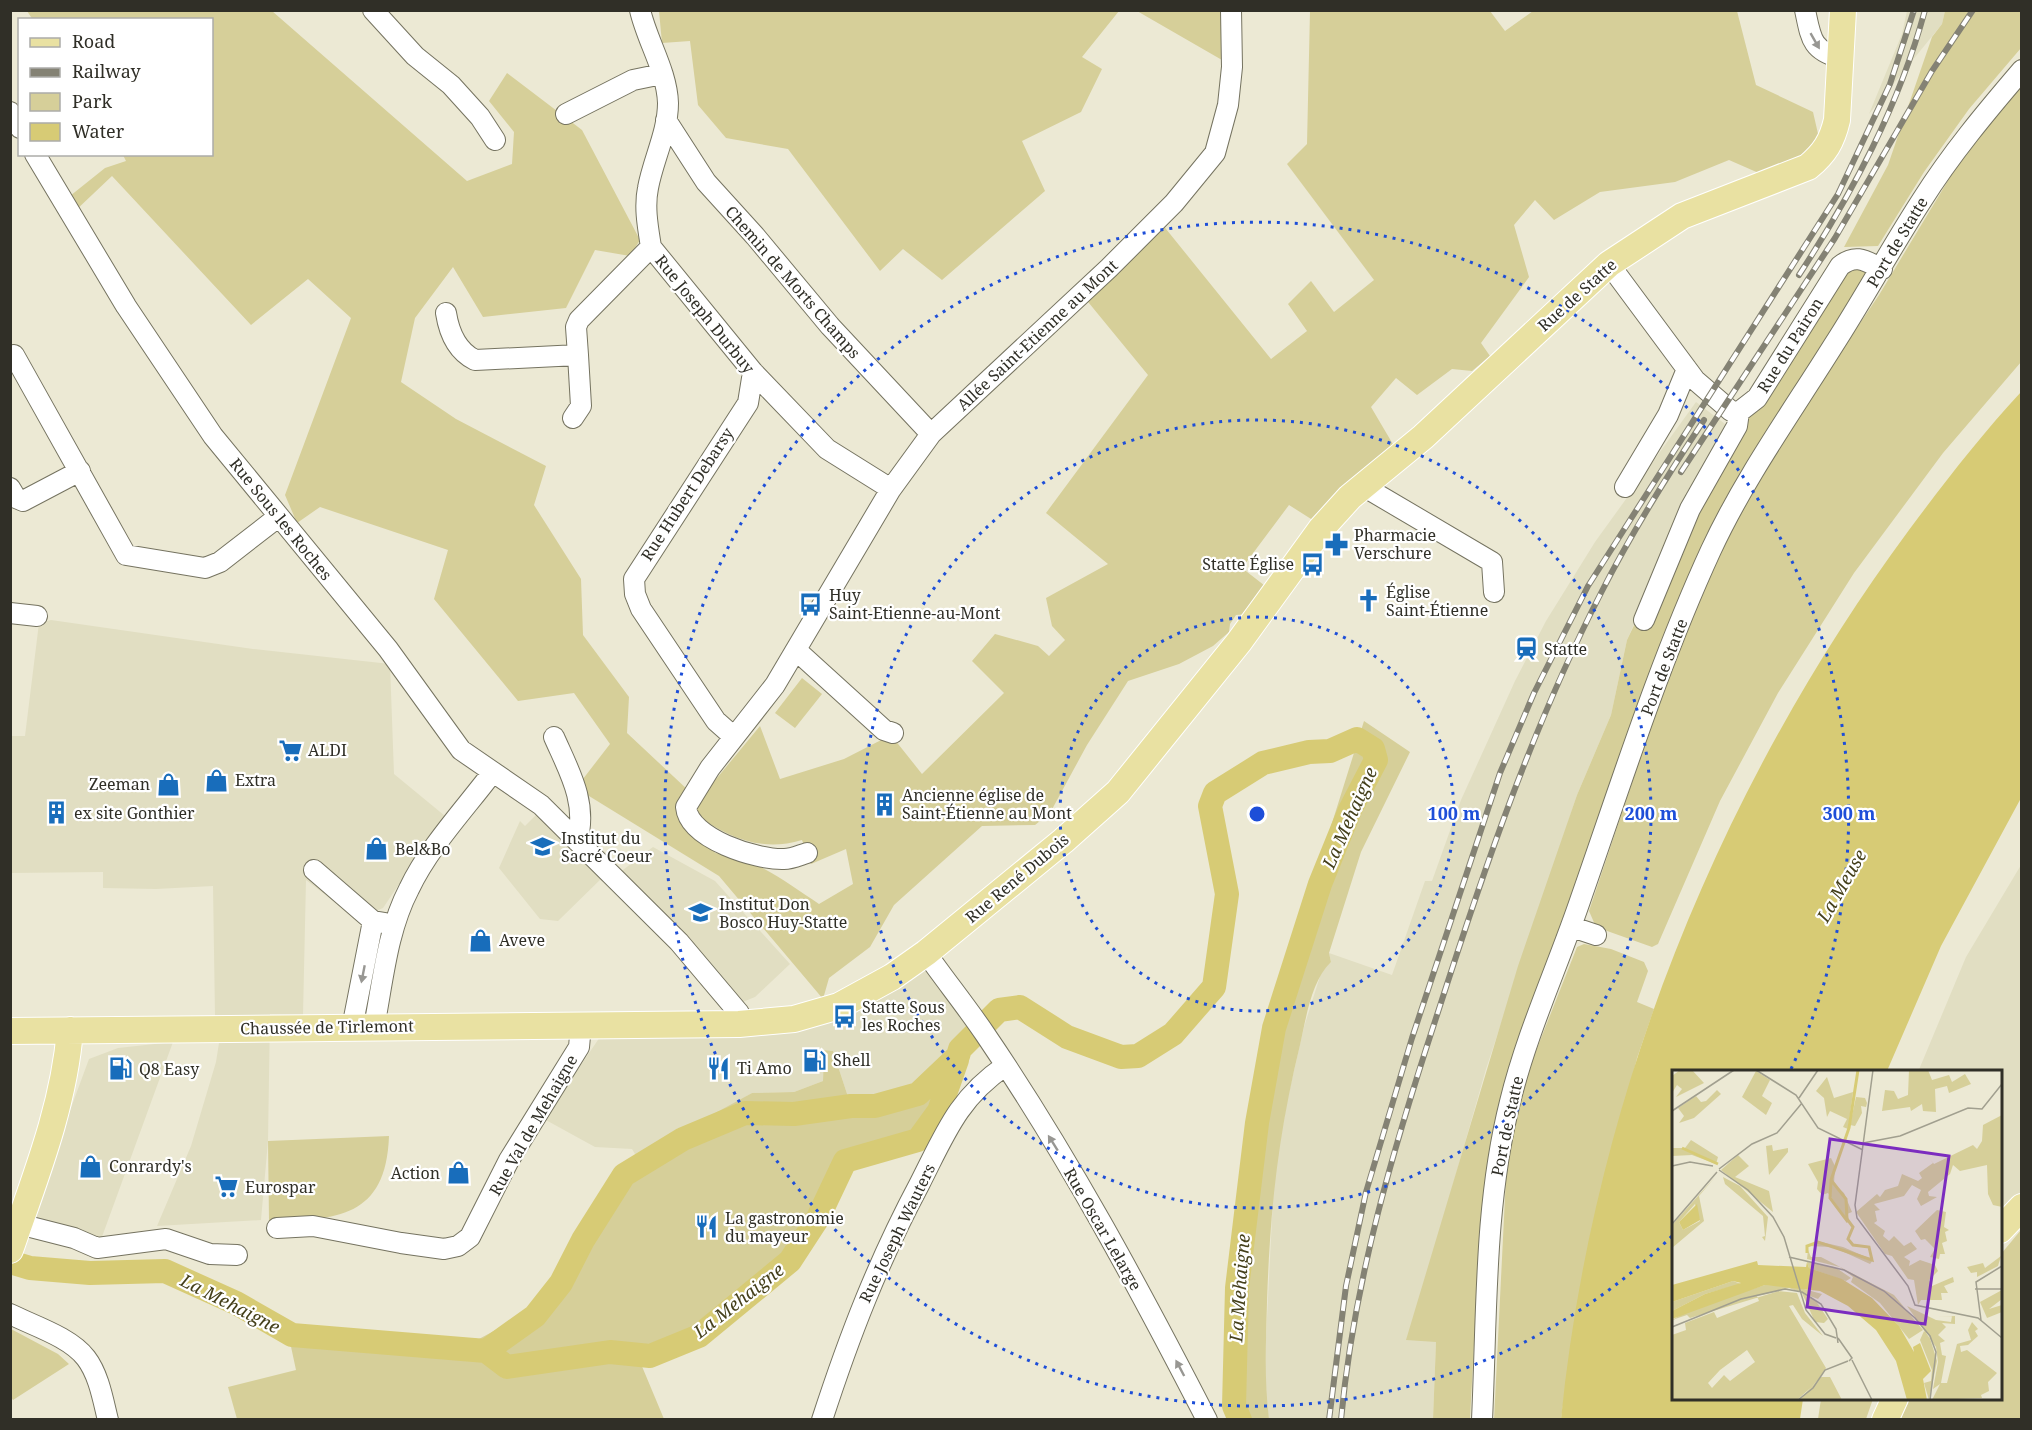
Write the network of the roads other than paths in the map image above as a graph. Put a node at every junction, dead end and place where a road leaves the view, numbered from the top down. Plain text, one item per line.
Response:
1 (373, 10) edge
2 (640, 10) edge
3 (1231, 10) edge
4 (1805, 10) edge
5 (1843, 10) edge
6 (1840, 57) junction
7 (2022, 70) edge
8 (662, 74) junction
9 (10, 112) edge
10 (566, 114) dead end
11 (666, 120) junction
12 (18, 125) edge
13 (495, 140) dead end
14 (36, 156) edge
15 (651, 247) junction
16 (1609, 264) junction
17 (1882, 269) junction
18 (446, 313) dead end
19 (14, 355) dead end
20 (578, 355) junction
21 (1687, 369) junction
22 (753, 372) junction
23 (782, 402) junction
24 (748, 403) junction
25 (1738, 412) junction
26 (573, 418) dead end
27 (931, 434) junction
28 (80, 471) junction
29 (1363, 486) junction
30 (1625, 487) dead end
31 (10, 488) edge
32 (891, 489) junction
33 (278, 517) junction
34 (1494, 592) dead end
35 (10, 613) edge
36 (37, 616) dead end
37 (1644, 620) dead end
38 (797, 651) junction
39 (893, 733) dead end
40 (554, 737) dead end
41 (734, 737) junction
42 (492, 773) junction
43 (577, 841) junction
44 (807, 853) dead end
45 (314, 870) dead end
46 (373, 921) junction
47 (394, 925) junction
48 (1572, 927) junction
49 (1596, 935) dead end
50 (926, 953) junction
51 (739, 1024) junction
52 (581, 1025) junction
53 (644, 1025) joint
54 (363, 1027) junction
55 (70, 1030) junction
56 (10, 1031) edge
57 (1005, 1066) junction
58 (2022, 1207) edge
59 (20, 1224) junction
60 (277, 1228) dead end
61 (2002, 1229) edge
62 (10, 1250) edge
63 (237, 1255) dead end
64 (10, 1314) edge
65 (1894, 1400) edge
66 (108, 1419) edge
67 (822, 1419) edge
68 (1207, 1419) edge
69 (1482, 1419) edge
70 (1885, 1419) edge

1 - 13 street
2 - 8 street, Rue Joseph Durbuy
3 - 27 street, Allée Saint-Etienne au Mont
4 -> 6 street
5 - 6 main road
6 - 16 main road, Rue de Statte
7 - 17 street, Port de Statte
8 - 10 street
8 - 11 street, Rue Joseph Durbuy
9 - 12 street
11 - 15 street, Rue Joseph Durbuy
11 - 27 street, Chemin de Morts Champs
14 - 33 street, Rue Sous les Roches
15 - 20 street
15 - 22 street, Rue Joseph Durbuy
16 - 21 street
16 - 29 main road, Rue de Statte
17 - 25 street, Rue du Pairon
17 - 48 street, Port de Statte
18 - 20 street
19 - 28 street
20 - 26 street
21 - 25 street
21 - 30 street
22 - 23 street, Rue Joseph Durbuy
22 - 24 street, Rue Hubert Debarsy
23 - 24 street
23 - 32 street, Rue Joseph Durbuy
24 - 41 street, Rue Hubert Debarsy
25 - 37 street
27 - 32 street, Allée Saint-Etienne au Mont
28 - 31 street
28 - 33 street
29 - 34 street
29 - 50 main road, Rue René Dubois
32 - 38 street, Allée Saint-Etienne au Mont
33 - 42 street, Rue Sous les Roches
35 - 36 street
38 - 39 street
38 - 41 street, Allée Saint-Etienne au Mont
40 - 43 street
41 - 44 street, Allée Saint-Etienne au Mont
42 - 43 street, Rue Sous les Roches
42 - 47 street
43 - 51 street, Rue Sous les Roches
45 - 46 street
46 - 47 street
46 -> 54 street
47 - 54 street
48 - 49 street
48 - 69 street, Port de Statte
50 - 51 main road, Rue René Dubois
50 - 57 street, Rue Oscar Lelarge
51 - 53 main road, Rue René Dubois
52 - 53 main road, Chaussée de Tirlemont
52 - 54 main road, Chaussée de Tirlemont
52 - 60 street, Rue Val de Mehaigne
54 - 55 main road, Chaussée de Tirlemont
55 - 56 main road, Chaussée de Tirlemont
55 - 59 main road
57 - 67 street, Rue Joseph Wauters
68 -> 57 street, Rue Oscar Lelarge
58 - 61 main road
59 - 62 main road
59 - 63 street
64 - 66 street
65 - 70 main road

